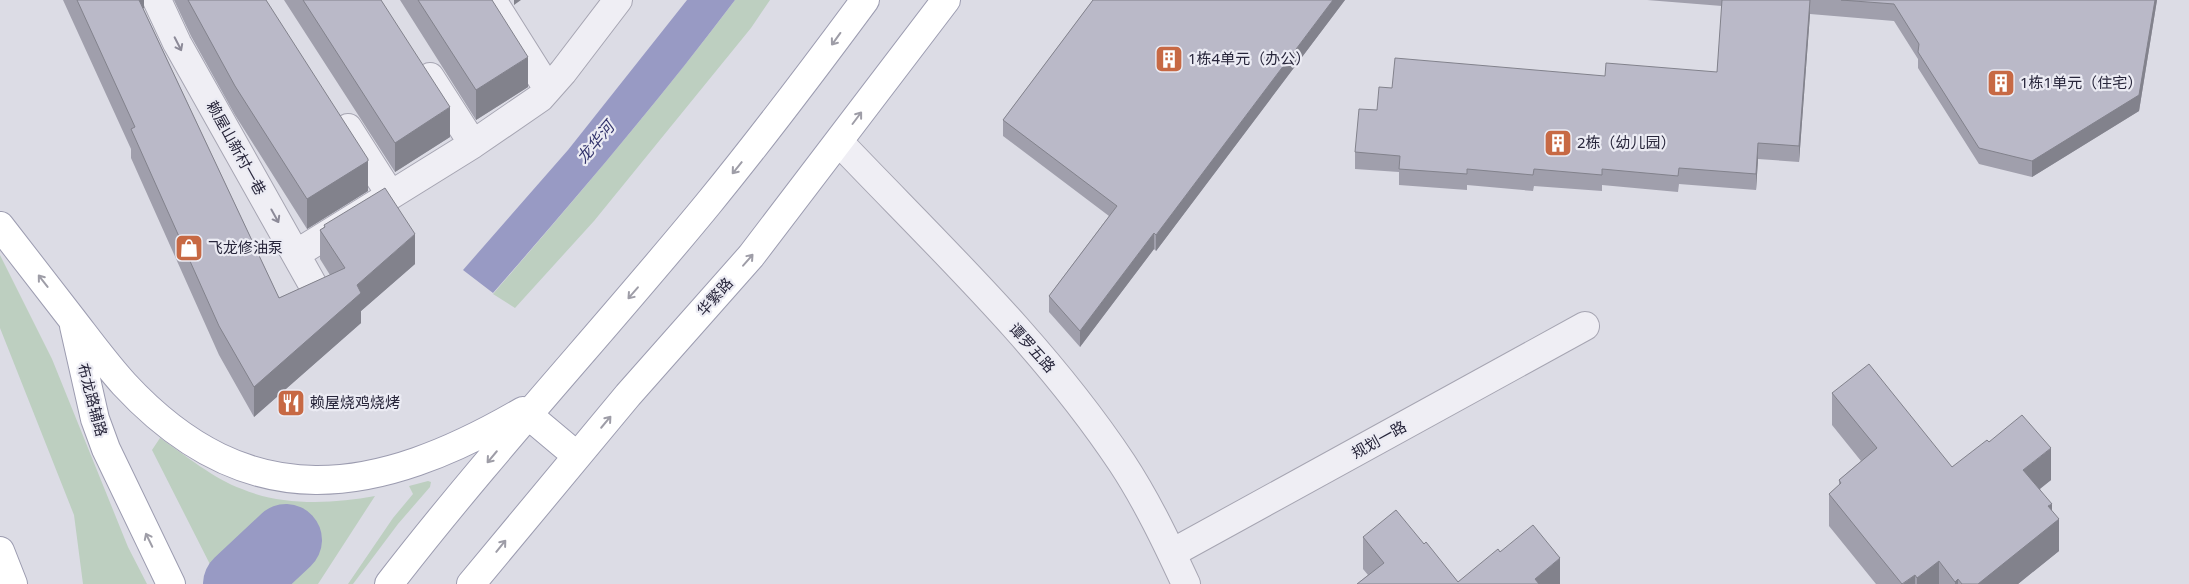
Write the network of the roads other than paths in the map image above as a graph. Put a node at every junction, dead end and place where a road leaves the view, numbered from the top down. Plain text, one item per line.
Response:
1 (157, 0) edge
2 (492, 0) edge
3 (864, 0) edge
4 (946, 0) edge
5 (614, 2) edge
6 (417, 56) edge
7 (548, 89) junction
8 (333, 105) edge
9 (839, 142) junction
10 (473, 144) junction
11 (390, 194) junction
12 (0, 226) edge
13 (296, 254) junction
14 (318, 294) edge
15 (73, 320) junction
16 (1586, 326) dead end
17 (546, 393) junction
18 (527, 414) junction
19 (577, 456) junction
20 (0, 551) edge
21 (1172, 553) junction
22 (13, 584) edge
23 (170, 584) edge
24 (389, 584) edge
25 (471, 584) edge
26 (1186, 584) edge

1 -> 13 street, 赖屋山新村一巷
2 - 7 street
3 -> 17 main road
9 -> 4 main road, 华繁路
5 - 7 street
6 - 10 street
7 - 10 street
8 - 11 street
19 -> 9 main road, 华繁路
9 - 21 street, 谭罗五路
10 - 11 street
11 - 13 street
15 -> 12 main road, 布龙路辅路
13 - 14 street, 赖屋山新村一巷
15 - 17 main road
23 -> 15 main road, 布龙路辅路
16 - 21 street, 规划一路
17 - 18 main road
18 - 19 main road
18 -> 24 main road
25 -> 19 main road, 华繁路
20 - 22 main road
21 - 26 street, 谭罗五路

